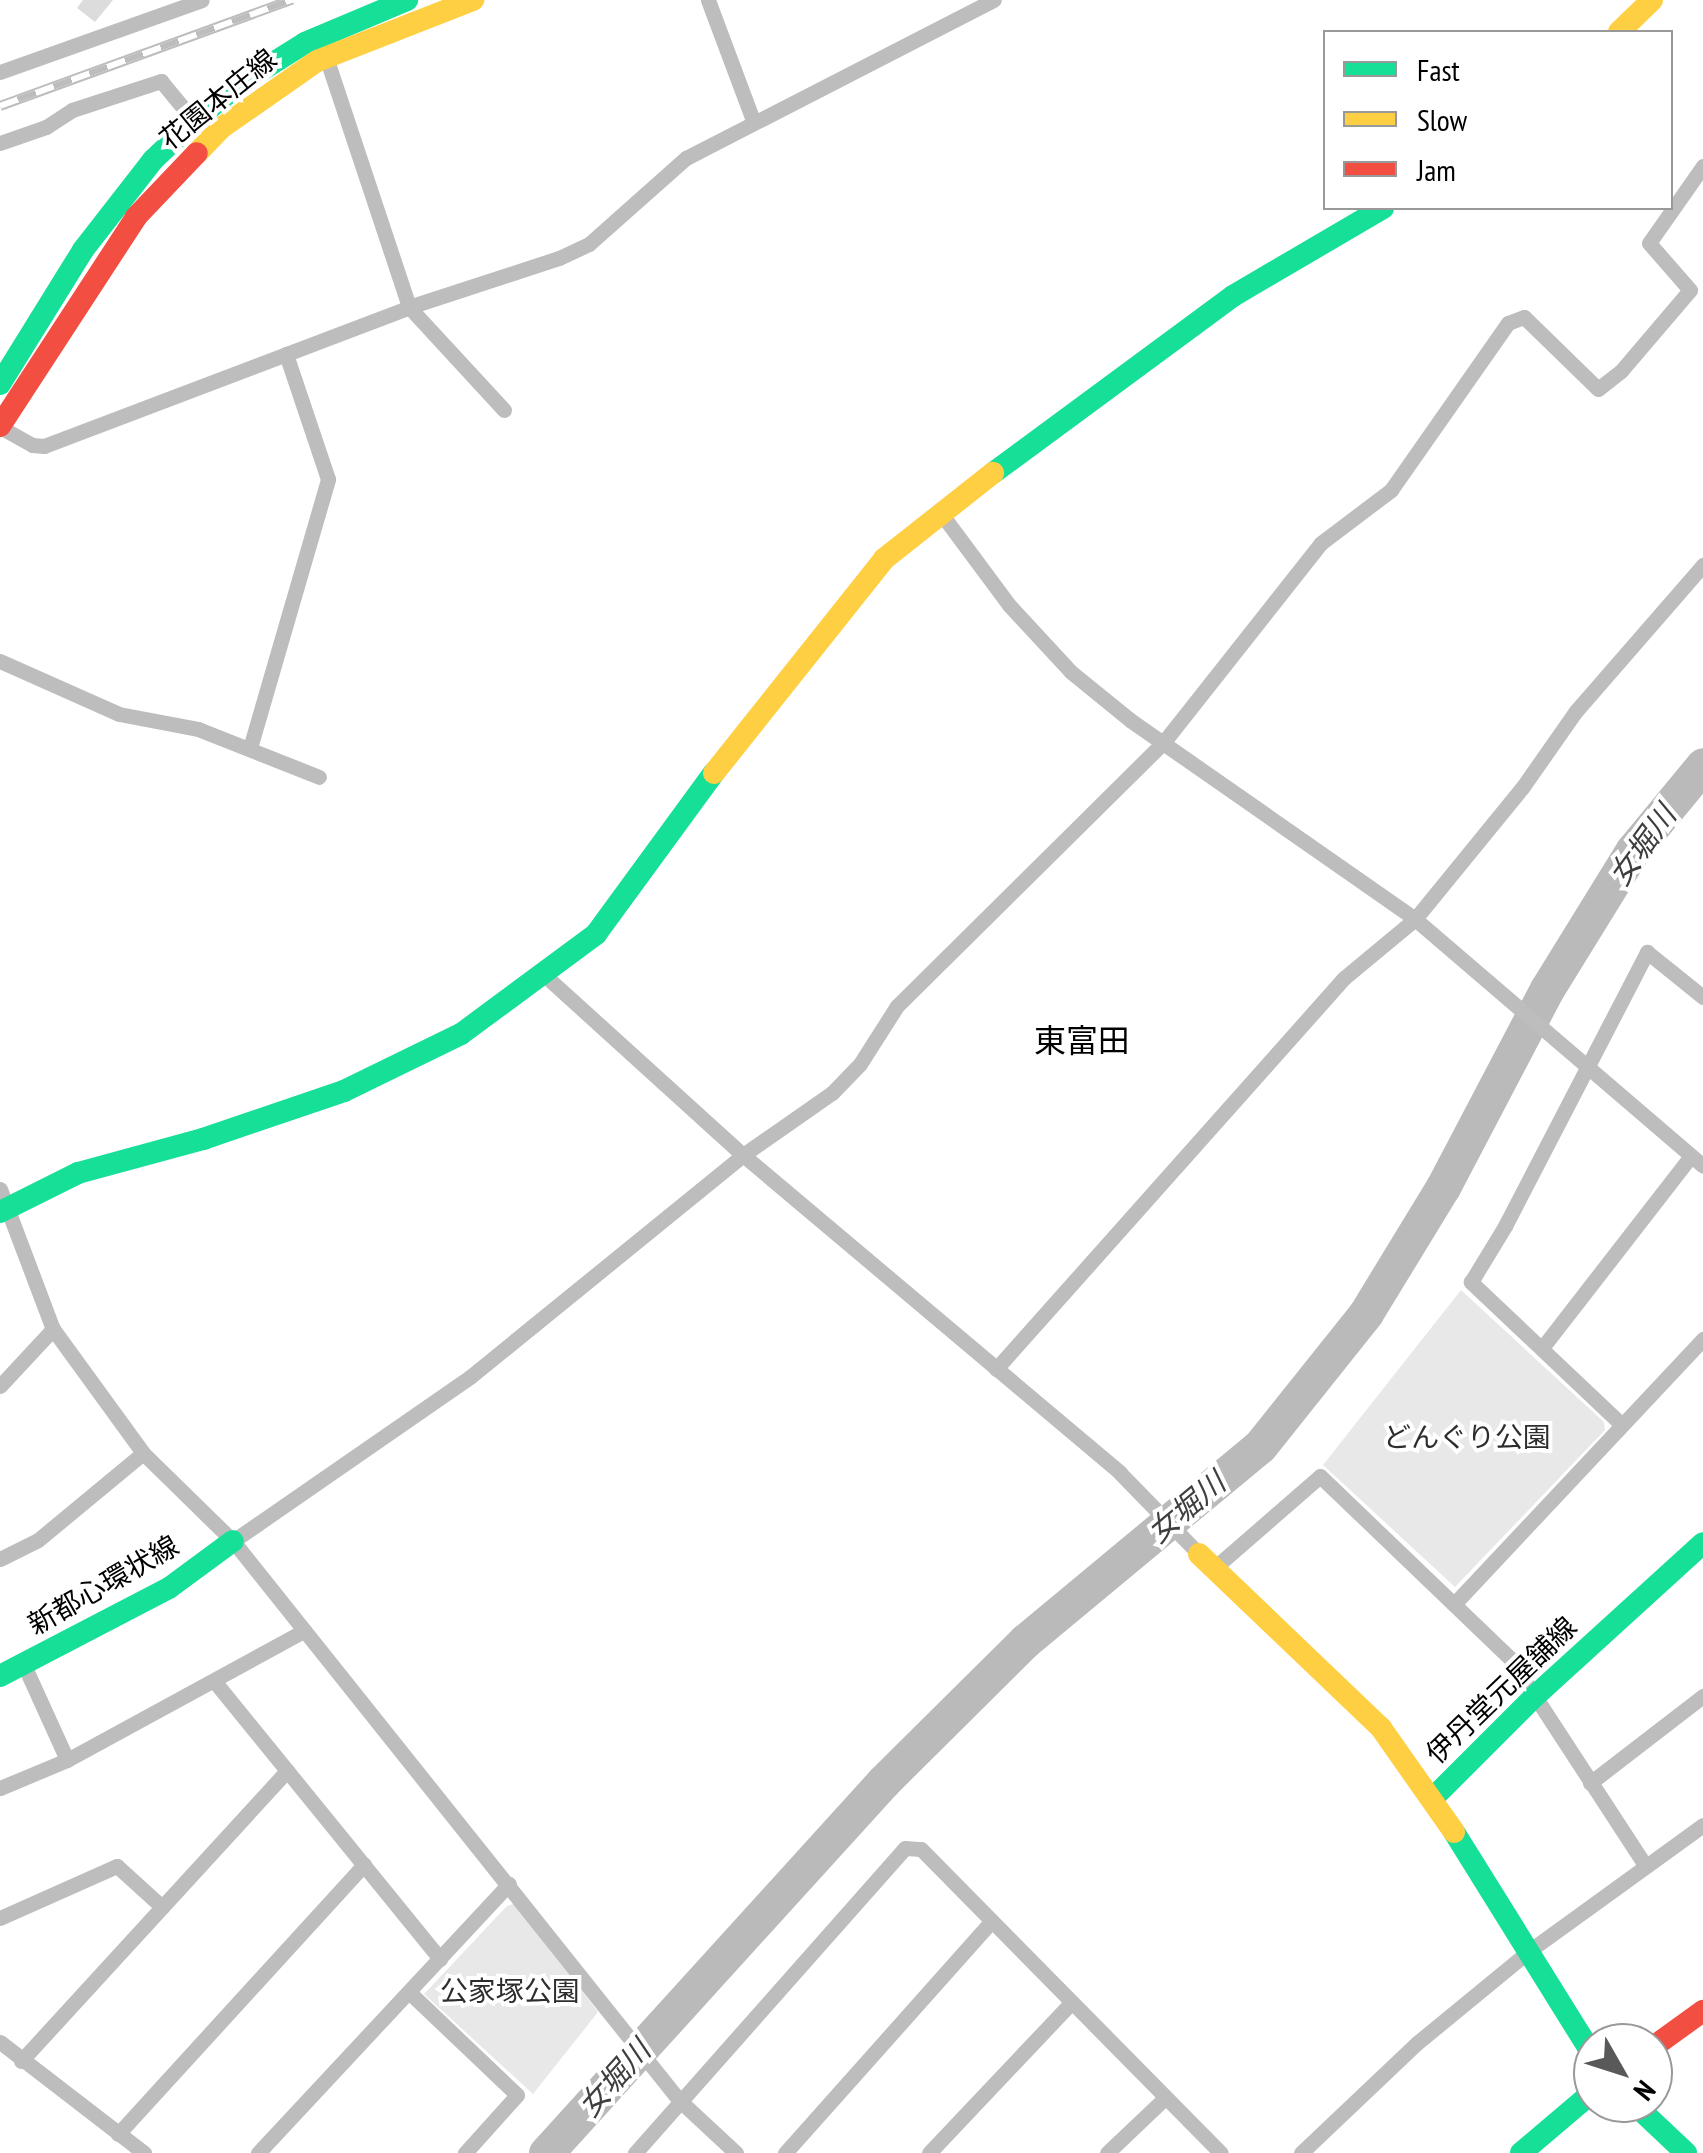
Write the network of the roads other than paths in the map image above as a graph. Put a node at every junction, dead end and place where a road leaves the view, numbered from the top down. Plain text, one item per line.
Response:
1 (202, 0) edge
2 (406, 0) edge
3 (473, 0) edge
4 (708, 0) edge
5 (994, 0) edge
6 (1652, 0) edge
7 (1621, 30) edge
8 (326, 57) junction
9 (0, 72) edge
10 (194, 121) junction
11 (754, 123) junction
12 (0, 143) edge
13 (1703, 166) edge
14 (1673, 209) edge
15 (1379, 210) edge
16 (1672, 210) edge
17 (1690, 290) junction
18 (1703, 303) edge
19 (409, 308) junction
20 (286, 354) junction
21 (2, 374) edge
22 (504, 410) dead end
23 (0, 427) edge
24 (940, 512) junction
25 (1703, 565) edge
26 (0, 661) edge
27 (1163, 743) junction
28 (250, 748) junction
29 (319, 777) dead end
30 (1415, 919) junction
31 (541, 972) junction
32 (1703, 997) edge
33 (1586, 1068) junction
34 (742, 1155) junction
35 (1697, 1161) edge
36 (3, 1203) edge
37 (53, 1329) junction
38 (1703, 1338) edge
39 (1542, 1348) junction
40 (996, 1369) junction
41 (0, 1386) edge
42 (1621, 1424) junction
43 (143, 1453) junction
44 (233, 1540) junction
45 (1702, 1546) edge
46 (0, 1559) edge
47 (1205, 1562) junction
48 (1456, 1602) junction
49 (304, 1632) junction
50 (24, 1665) junction
51 (0, 1676) edge
52 (215, 1682) junction
53 (1535, 1696) junction
54 (1703, 1696) edge
55 (67, 1760) junction
56 (287, 1771) junction
57 (1590, 1783) junction
58 (0, 1788) edge
59 (1432, 1798) junction
60 (1703, 1825) edge
61 (1645, 1865) junction
62 (364, 1866) junction
63 (510, 1884) junction
64 (162, 1907) junction
65 (0, 1918) edge
66 (991, 1922) junction
67 (1530, 1951) junction
68 (440, 1959) junction
69 (408, 1992) junction
70 (1070, 2004) junction
71 (1703, 2011) edge
72 (1573, 2023) edge
73 (1673, 2033) edge
74 (0, 2042) edge
75 (21, 2061) junction
76 (1165, 2098) junction
77 (679, 2100) junction
78 (1573, 2109) edge
79 (1654, 2123) edge
80 (118, 2134) junction
81 (144, 2153) edge
82 (258, 2153) edge
83 (466, 2153) edge
84 (635, 2153) edge
85 (736, 2153) edge
86 (786, 2153) edge
87 (929, 2153) edge
88 (1107, 2153) edge
89 (1221, 2153) edge
90 (1302, 2153) edge
91 (1522, 2153) edge
92 (1686, 2153) edge

1 - 9 street
2 - 10 street, 花園本庄線
3 - 8 street, 花園本庄線
4 - 11 street
5 - 11 street
6 - 7 street
8 - 19 street
8 - 23 street, 花園本庄線
10 - 12 street
10 - 21 street, 花園本庄線
11 - 19 street
13 - 14 street
15 - 24 street
16 - 17 street
17 - 18 street
17 - 27 street
19 - 20 street
19 - 22 street
20 - 23 street
20 - 28 street
24 - 27 street
24 - 31 street
25 - 30 street
26 - 28 street
27 - 30 street
27 - 34 street
28 - 29 street
30 - 33 street
30 - 40 street
31 - 34 street
31 - 36 street
32 - 33 street
33 - 35 street
33 - 39 street
34 - 40 street
34 - 44 street
35 - 39 street
36 - 37 street
37 - 41 street
37 - 43 street
38 - 42 street
39 - 42 street
40 - 47 street
42 - 48 street
43 - 44 street
43 - 46 street
44 - 49 street
44 - 50 street, 新都心環状線
45 - 53 street, 伊丹堂元屋舗線
47 - 48 street
47 - 59 street
48 - 53 street
49 - 52 street
49 - 63 street
50 - 51 street, 新都心環状線
50 - 55 street
52 - 55 street
52 - 56 street
53 - 57 street
53 - 59 street, 伊丹堂元屋舗線
54 - 57 street
55 - 58 street
56 - 62 street
56 - 64 street
57 - 61 street
59 - 67 street, 伊丹堂元屋舗線
60 - 61 street
61 - 67 street
62 - 68 street
62 - 80 street
63 - 68 street
63 - 77 street
64 - 65 street
64 - 75 street
66 - 70 street
66 - 77 street
66 - 86 street
67 - 72 street, 伊丹堂元屋舗線
67 - 90 street
68 - 69 street
69 - 82 street
69 - 83 street
70 - 76 street
70 - 87 street
71 - 73 street
74 - 75 street
75 - 80 street
76 - 88 street
76 - 89 street
77 - 84 street
77 - 85 street
78 - 91 street
79 - 92 street
80 - 81 street

